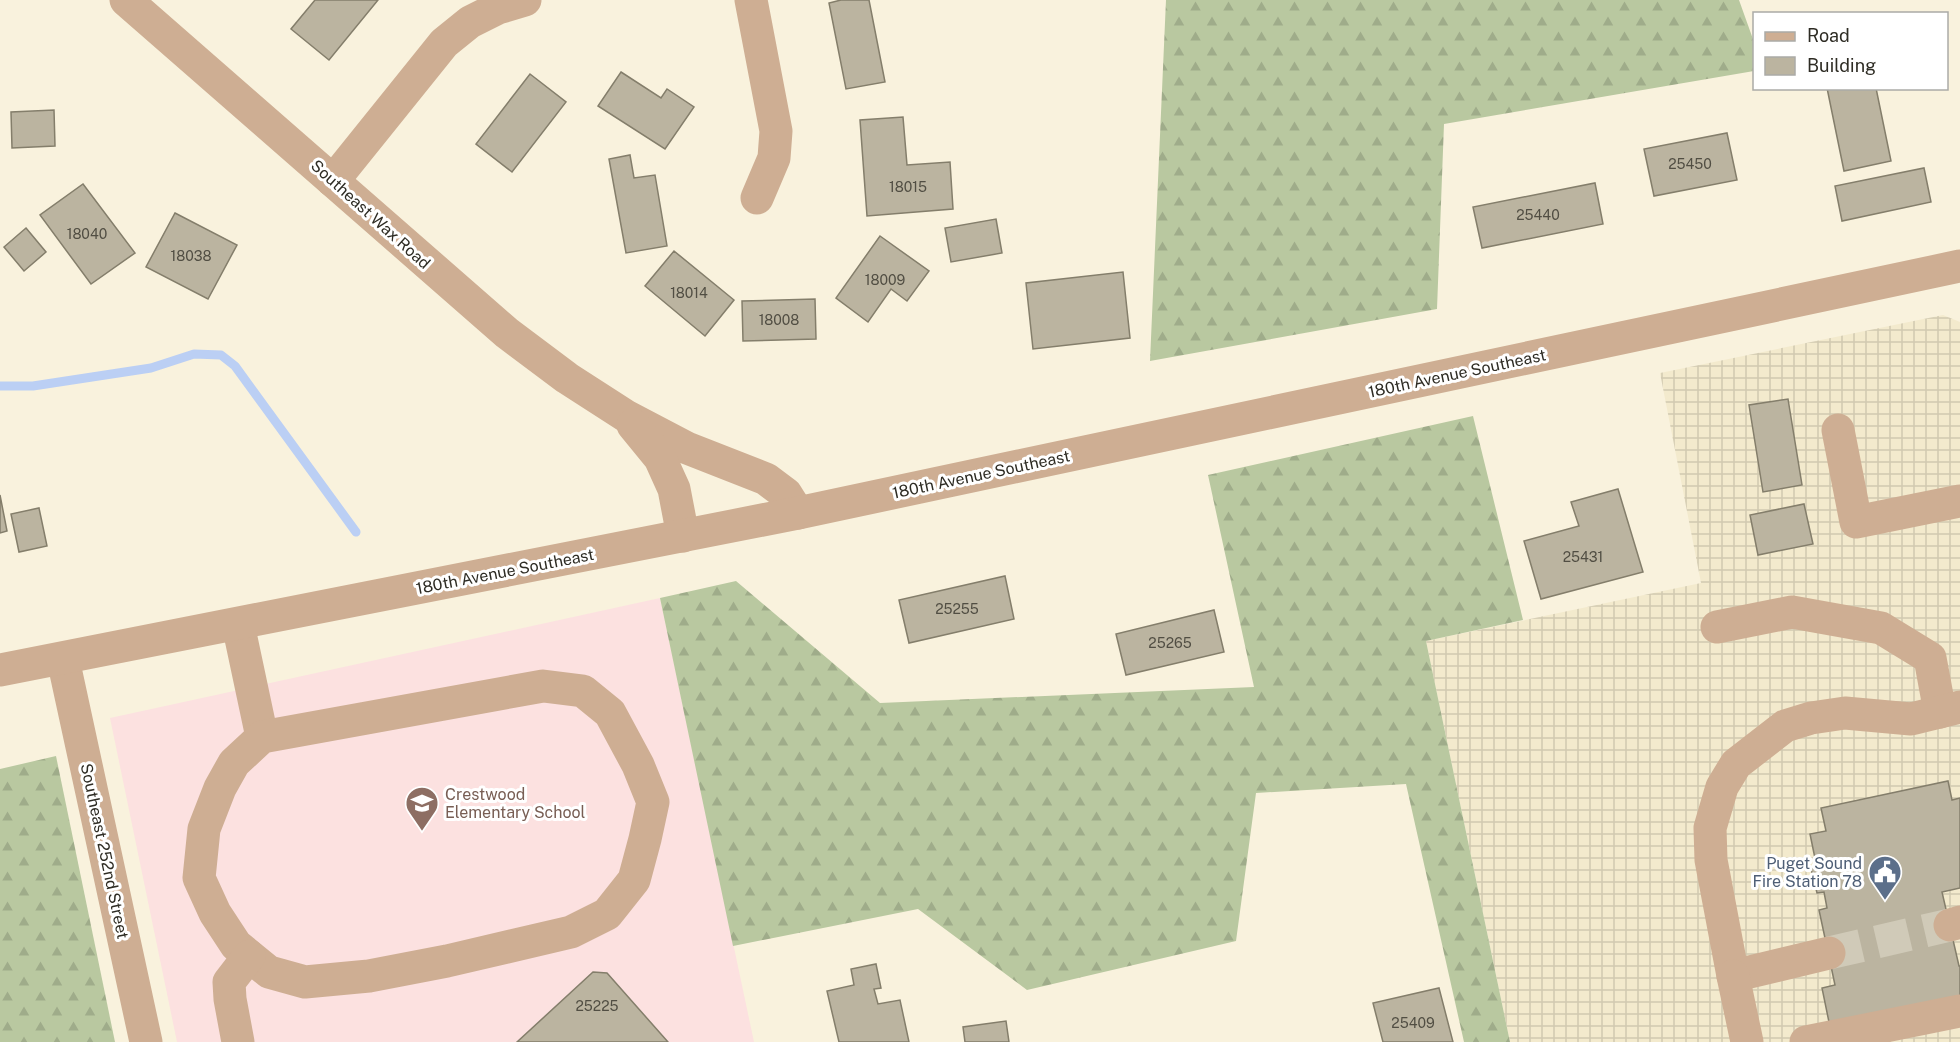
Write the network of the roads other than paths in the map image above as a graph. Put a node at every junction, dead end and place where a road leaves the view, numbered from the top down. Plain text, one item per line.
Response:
1 (126, 0) edge
2 (525, 0) edge
3 (751, 0) edge
4 (333, 181) junction
5 (757, 198) dead end
6 (1960, 266) edge
7 (626, 417) junction
8 (1838, 430) dead end
9 (1960, 501) edge
10 (798, 513) junction
11 (683, 536) junction
12 (238, 624) junction
13 (1716, 627) dead end
14 (63, 659) junction
15 (0, 670) edge
16 (1950, 709) edge
17 (262, 737) junction
18 (1829, 953) tunnel mouth
19 (249, 956) junction
20 (1733, 976) junction
21 (1960, 1011) edge
22 (146, 1042) edge
23 (238, 1042) edge
24 (1747, 1042) edge
25 (1806, 1042) edge

1 - 4 street, Southeast Wax Road
2 - 4 street
3 - 5 street
4 - 7 street, Southeast Wax Road
6 - 10 street, 180th Avenue Southeast
7 - 10 street, Southeast Wax Road
7 - 11 street, Southeast Wax Road
8 - 9 street
10 - 11 street, 180th Avenue Southeast
11 - 12 street, 180th Avenue Southeast
12 - 14 street, 180th Avenue Southeast
12 - 17 street
13 - 16 street
14 - 15 street, 180th Avenue Southeast
14 - 22 street, Southeast 252nd Street
16 - 20 street
17 - 19 street
17 - 19 street
18 - 20 street
19 - 23 street
20 - 24 street
21 - 25 street

